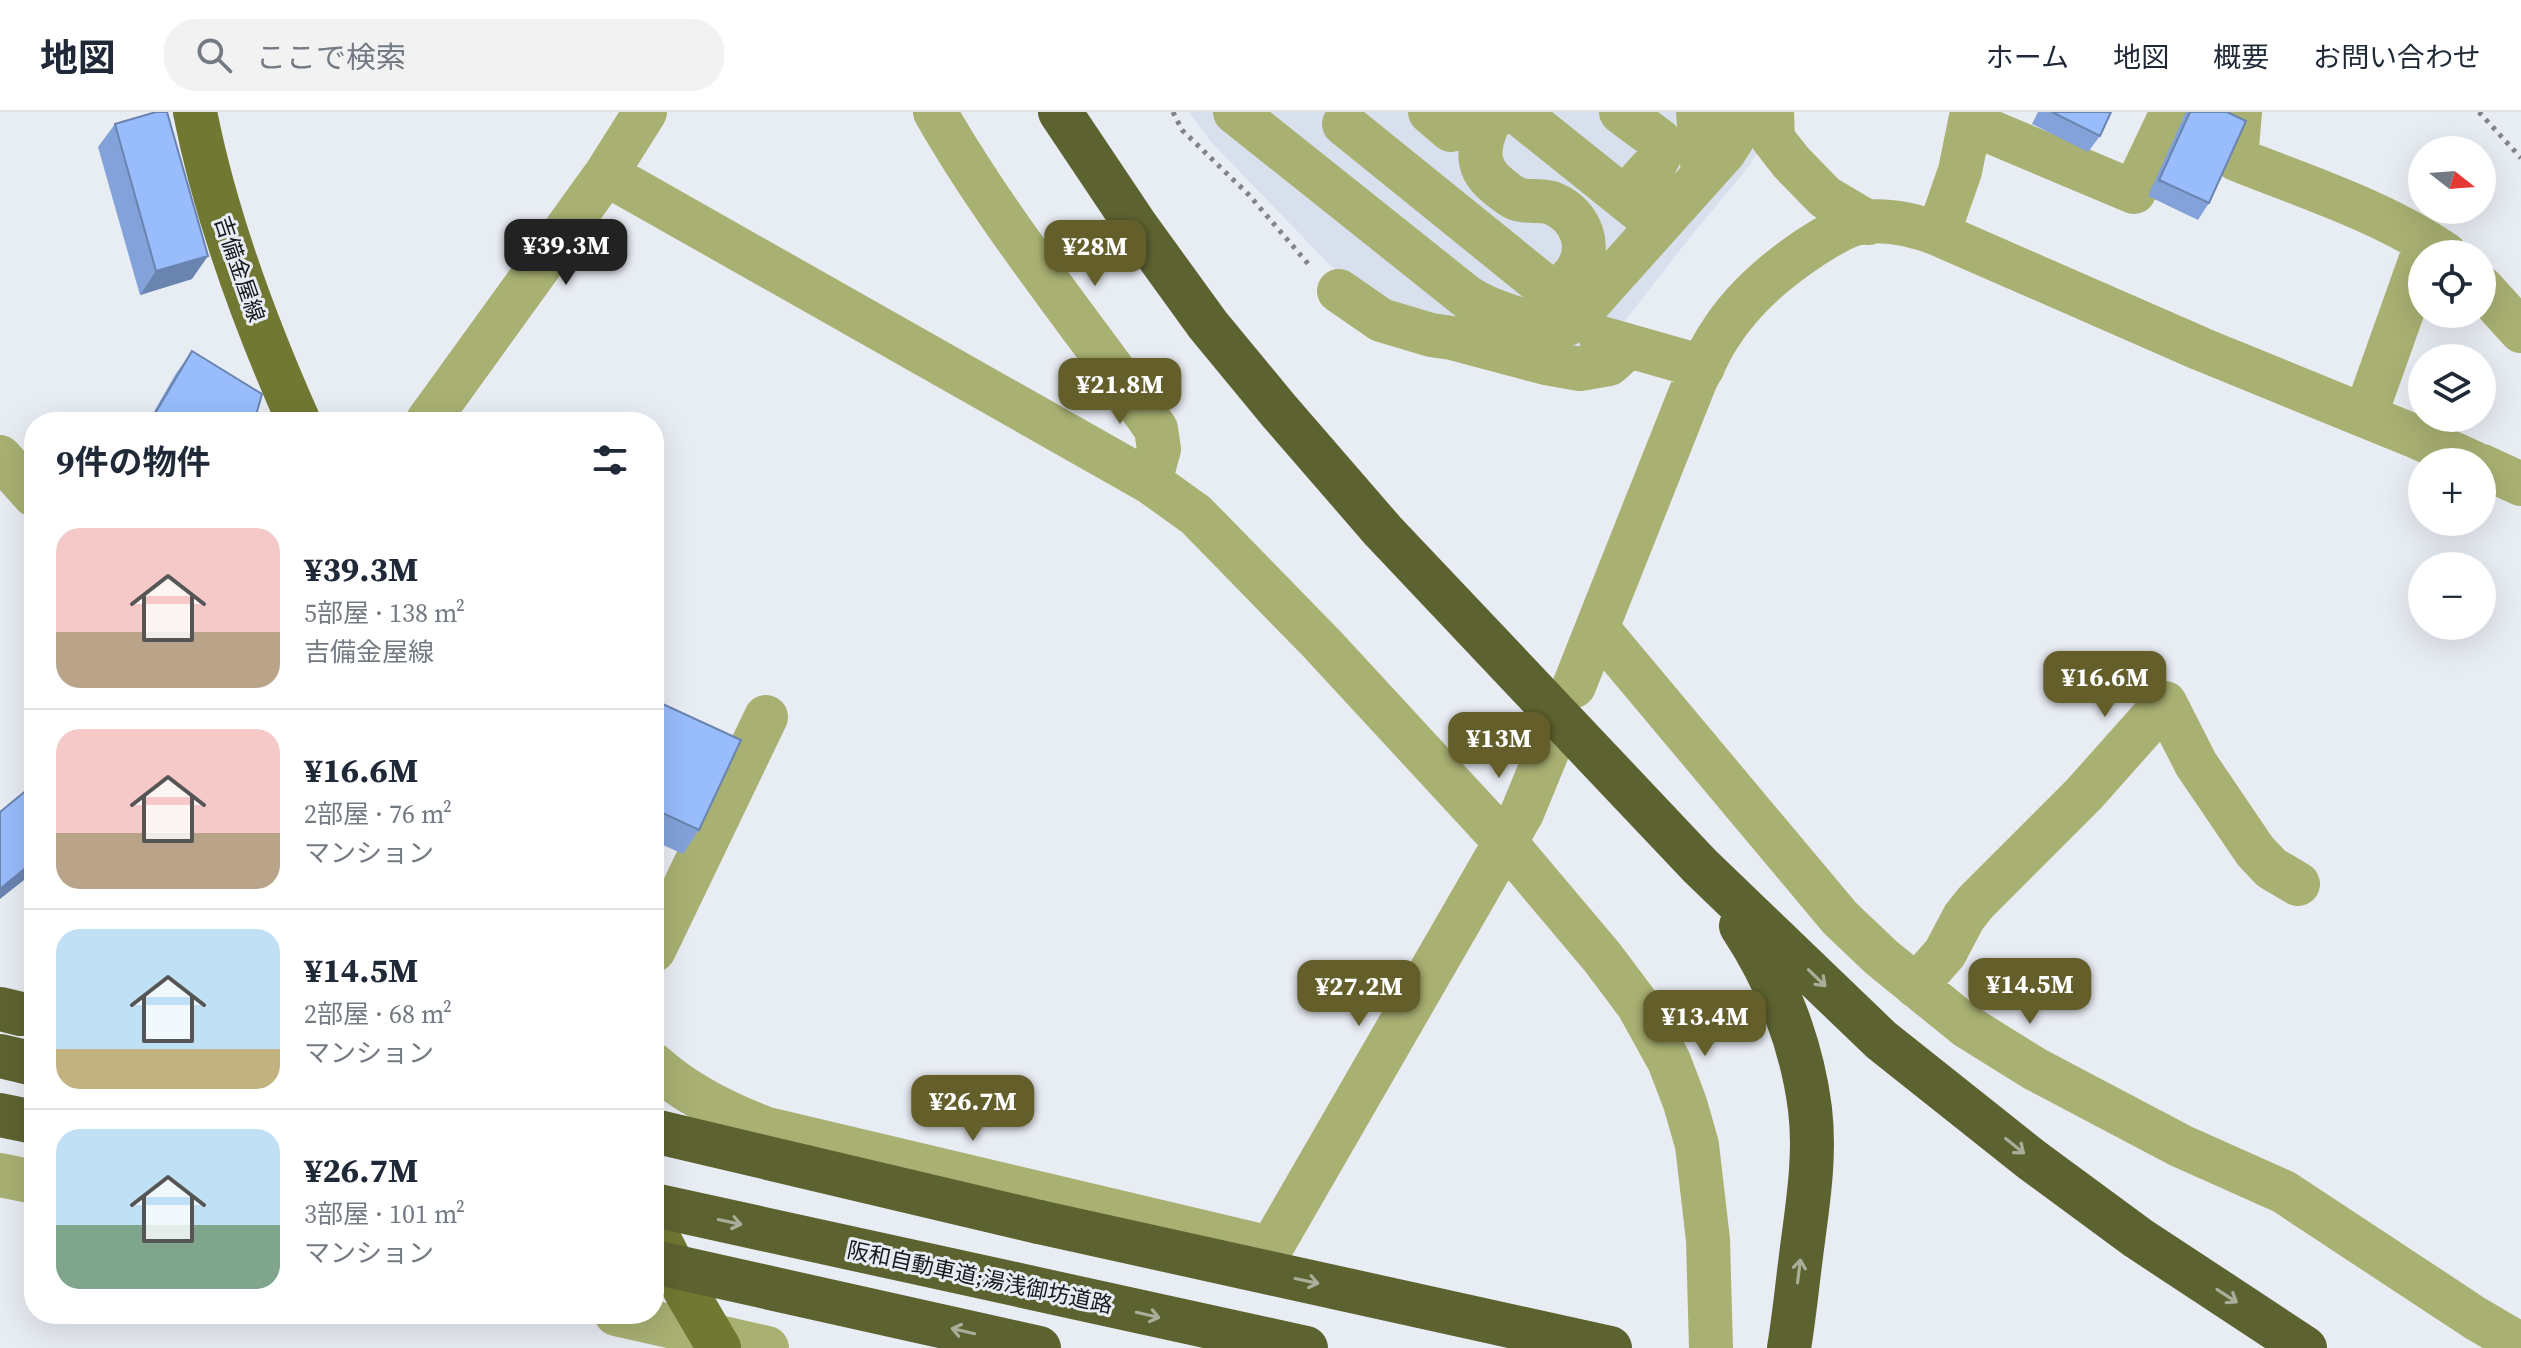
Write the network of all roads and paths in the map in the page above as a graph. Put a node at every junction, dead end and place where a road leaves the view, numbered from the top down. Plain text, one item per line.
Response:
1 (195, 112) edge
2 (645, 112) edge
3 (935, 112) edge
4 (1060, 112) edge
5 (1173, 112) edge
6 (1430, 112) edge
7 (1465, 112) edge
8 (1621, 112) edge
9 (1698, 112) edge
10 (1733, 112) edge
11 (1772, 112) edge
12 (2172, 112) edge
13 (2240, 112) edge
14 (2479, 112) edge
15 (1239, 113) edge
16 (1521, 115) edge
17 (1971, 118) edge
18 (1364, 122) edge
19 (2521, 158) edge
20 (1308, 170) junction
21 (606, 174) junction
22 (1703, 175) junction
23 (1624, 198) junction
24 (1869, 223) junction
25 (1658, 225) junction
26 (1938, 234) junction
27 (2408, 240) edge
28 (1339, 291) joint
29 (2496, 303) edge
30 (2408, 306) edge
31 (1565, 312) junction
32 (2521, 331) edge
33 (1629, 346) junction
34 (1703, 367) junction
35 (295, 412) edge
36 (434, 412) edge
37 (2365, 416) junction
38 (2439, 448) edge
39 (0, 457) edge
40 (2496, 472) edge
41 (1150, 482) junction
42 (24, 484) edge
43 (2521, 484) edge
44 (1597, 628) junction
45 (1574, 686) dead end
46 (766, 717) dead end
47 (1550, 745) dead end
48 (1505, 842) junction
49 (1700, 866) junction
50 (2298, 884) dead end
51 (664, 929) edge
52 (1916, 986) junction
53 (0, 1056) edge
54 (24, 1062) edge
55 (664, 1073) edge
56 (0, 1115) edge
57 (24, 1120) edge
58 (664, 1133) edge
59 (0, 1175) edge
60 (24, 1180) edge
61 (664, 1207) edge
62 (664, 1249) edge
63 (664, 1264) edge
64 (651, 1324) edge
65 (715, 1342) edge
66 (2521, 1345) edge
67 (767, 1348) edge
68 (1039, 1348) edge
69 (1306, 1348) edge
70 (1610, 1348) edge
71 (1711, 1348) edge
72 (1789, 1348) edge
73 (2305, 1348) edge

1 - 35 main road, 吉備金屋線
2 - 21 street
3 - 41 street
4 - 49 highway
5 - 28 path
6 - 7 street
8 - 23 street
9 - 22 street
10 - 22 street
11 - 24 street
12 - 17 street
13 - 27 street
14 - 19 path
15 - 20 street
16 - 23 street
16 - 31 street
17 - 26 street
18 - 20 street
18 - 31 street
20 - 31 street
21 - 36 street
21 - 41 street
22 - 25 street
23 - 25 street
24 - 26 street
24 - 34 street
25 - 31 street
26 - 37 street
28 - 33 street
29 - 32 street
30 - 37 street
31 - 33 street
33 - 34 street
34 - 44 street
37 - 38 street
39 - 42 street
40 - 43 street
41 - 48 street
44 - 45 street
44 - 52 street
46 - 51 street
47 - 48 street
48 - 55 street
48 - 71 street
72 -> 49 highway
49 -> 73 highway
50 - 52 street
52 - 66 street
53 - 54 highway
56 - 57 highway
58 -> 70 highway, bridge
59 - 60 street
61 -> 69 highway, 阪和自動車道;湯浅御坊道路, bridge
62 - 65 main road
68 -> 63 highway, bridge
64 - 65 street
65 - 67 street

